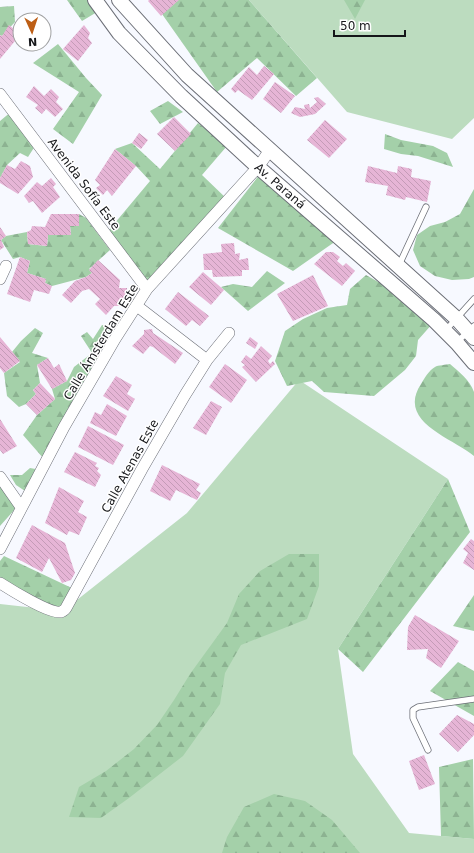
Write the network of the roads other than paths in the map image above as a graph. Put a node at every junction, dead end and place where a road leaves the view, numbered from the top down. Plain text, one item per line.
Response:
1 (95, 0) edge
2 (119, 0) edge
3 (0, 94) edge
4 (270, 150) junction
5 (258, 167) junction
6 (426, 207) dead end
7 (6, 266) dead end
8 (398, 266) junction
9 (0, 279) edge
10 (147, 289) junction
11 (474, 299) edge
12 (137, 306) junction
13 (457, 319) junction
14 (446, 331) junction
15 (472, 332) edge
16 (229, 333) dead end
17 (457, 343) junction
18 (207, 360) junction
19 (474, 363) edge
20 (0, 477) edge
21 (21, 507) junction
22 (0, 549) edge
23 (0, 583) edge
24 (474, 699) edge
25 (428, 750) dead end

1 - 5 street, Av. Paraná
2 - 4 street, Av. Paraná
3 - 10 street, Avenida Sofía Este
4 - 5 street, Calle Ámsterdam Este
4 - 8 street, Av. Paraná
5 - 10 street, Calle Ámsterdam Este
5 - 14 street, Av. Paraná
6 - 8 lane
7 - 9 street
8 - 13 street, Av. Paraná
10 - 12 street, Calle Ámsterdam Este
11 - 13 lane
12 - 18 street
12 - 21 street, Calle Ámsterdam Este
13 - 14 lane
13 - 15 street, Av. Paraná
14 - 17 street, Av. Paraná
15 - 17 lane
16 - 18 street, Calle Atenas Este
17 - 19 street, Av. Paraná
18 - 23 street, Calle Atenas Este
20 - 21 street
21 - 22 street, Calle Ámsterdam Este
24 - 25 lane

